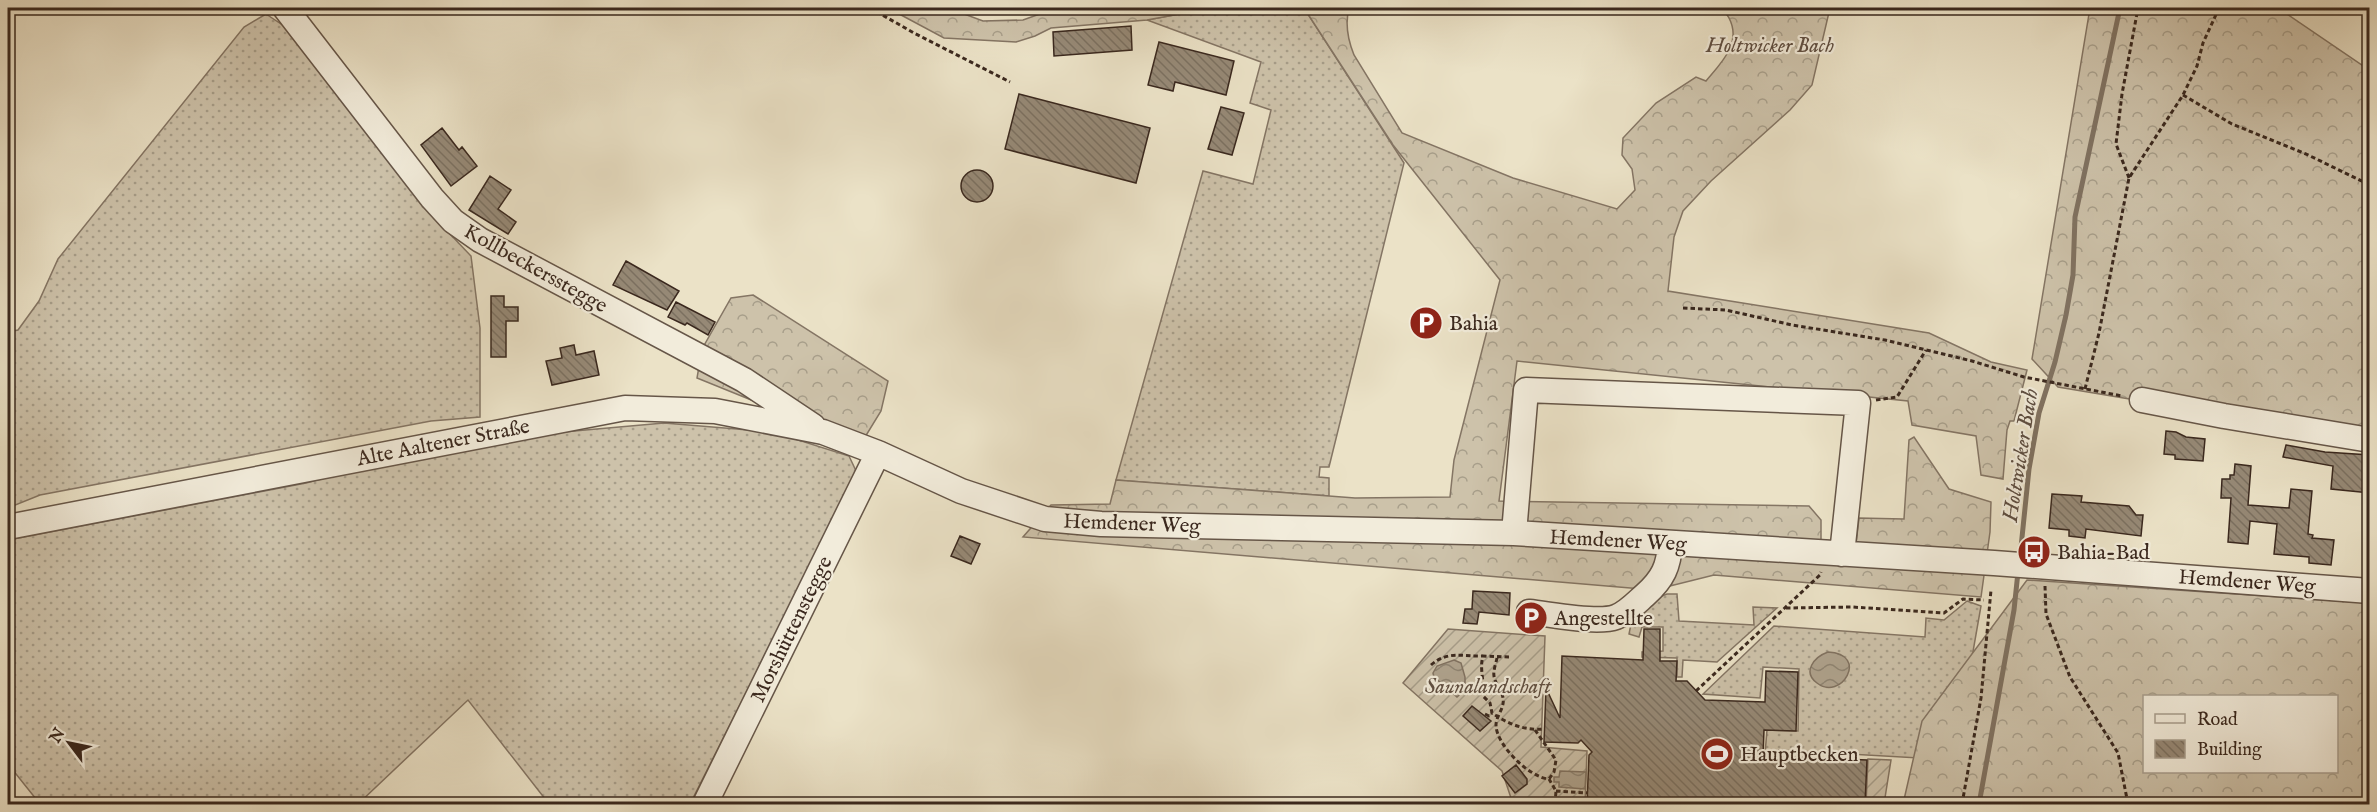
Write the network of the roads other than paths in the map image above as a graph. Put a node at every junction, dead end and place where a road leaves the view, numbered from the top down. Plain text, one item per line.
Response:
1 (285, 8) edge
2 (2142, 400) road end
3 (822, 432) junction
4 (2370, 440) edge
5 (878, 453) junction
6 (8, 527) edge
7 (1514, 534) junction
8 (1670, 543) junction
9 (1833, 553) junction
10 (2370, 591) edge
11 (1529, 612) dead end
12 (705, 804) edge

1 - 3 street, Kollbeckersstegge
2 - 4 street
3 - 5 street, Alte Aaltener Straße
3 - 6 street, Alte Aaltener Straße
5 - 7 street, Hemdener Weg
5 - 12 street, Morshüttenstegge
7 - 8 street, Hemdener Weg
7 - 9 street
8 - 9 street, Hemdener Weg
8 - 11 street
9 - 10 street, Hemdener Weg

